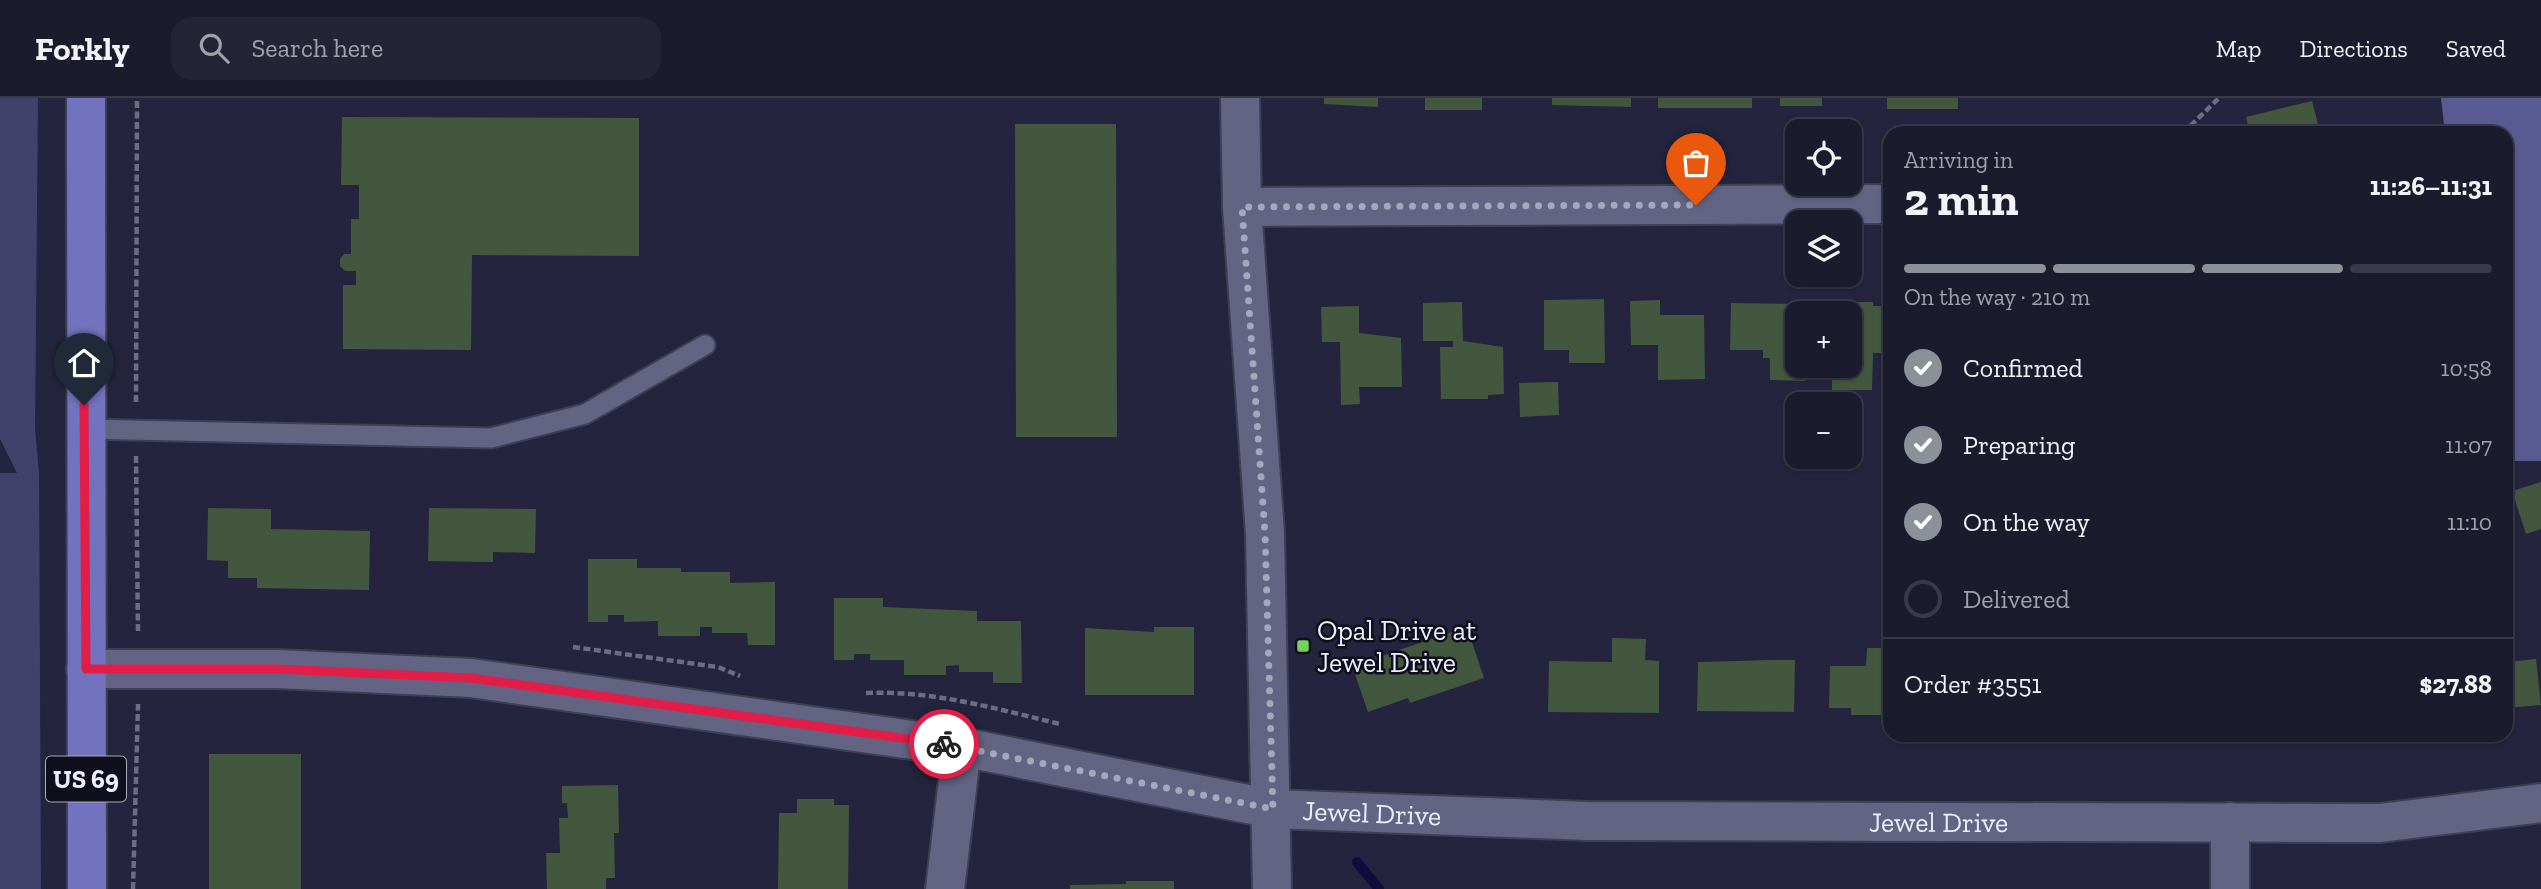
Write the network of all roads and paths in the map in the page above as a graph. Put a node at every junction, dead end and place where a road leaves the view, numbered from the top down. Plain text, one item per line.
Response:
1 (86, 98) edge
2 (137, 98) edge
3 (1240, 98) edge
4 (2219, 98) edge
5 (2190, 126) edge
6 (1883, 204) edge
7 (1242, 207) junction
8 (705, 345) dead end
9 (136, 405) dead end
10 (85, 429) junction
11 (136, 464) dead end
12 (138, 632) dead end
13 (573, 646) dead end
14 (86, 669) junction
15 (752, 680) dead end
16 (862, 694) dead end
17 (138, 704) dead end
18 (1060, 724) dead end
19 (962, 747) junction
20 (2541, 803) edge
21 (1273, 809) junction
22 (2230, 822) junction
23 (87, 889) edge
24 (133, 889) edge
25 (945, 889) edge
26 (1272, 889) edge
27 (2230, 889) edge

1 - 10 main road, US 69
2 - 9 path
3 - 7 street
4 - 5 path
6 - 7 street
7 - 21 street
8 - 10 lane
10 - 14 main road, US 69
11 - 12 path
13 - 15 path
14 - 19 street, Jewel Drive
14 - 23 main road, US 69
16 - 18 path
17 - 24 path
19 - 21 street, Jewel Drive
19 - 25 street
20 - 22 street, Jewel Drive
21 - 22 street, Jewel Drive
21 - 26 street
22 - 27 street

